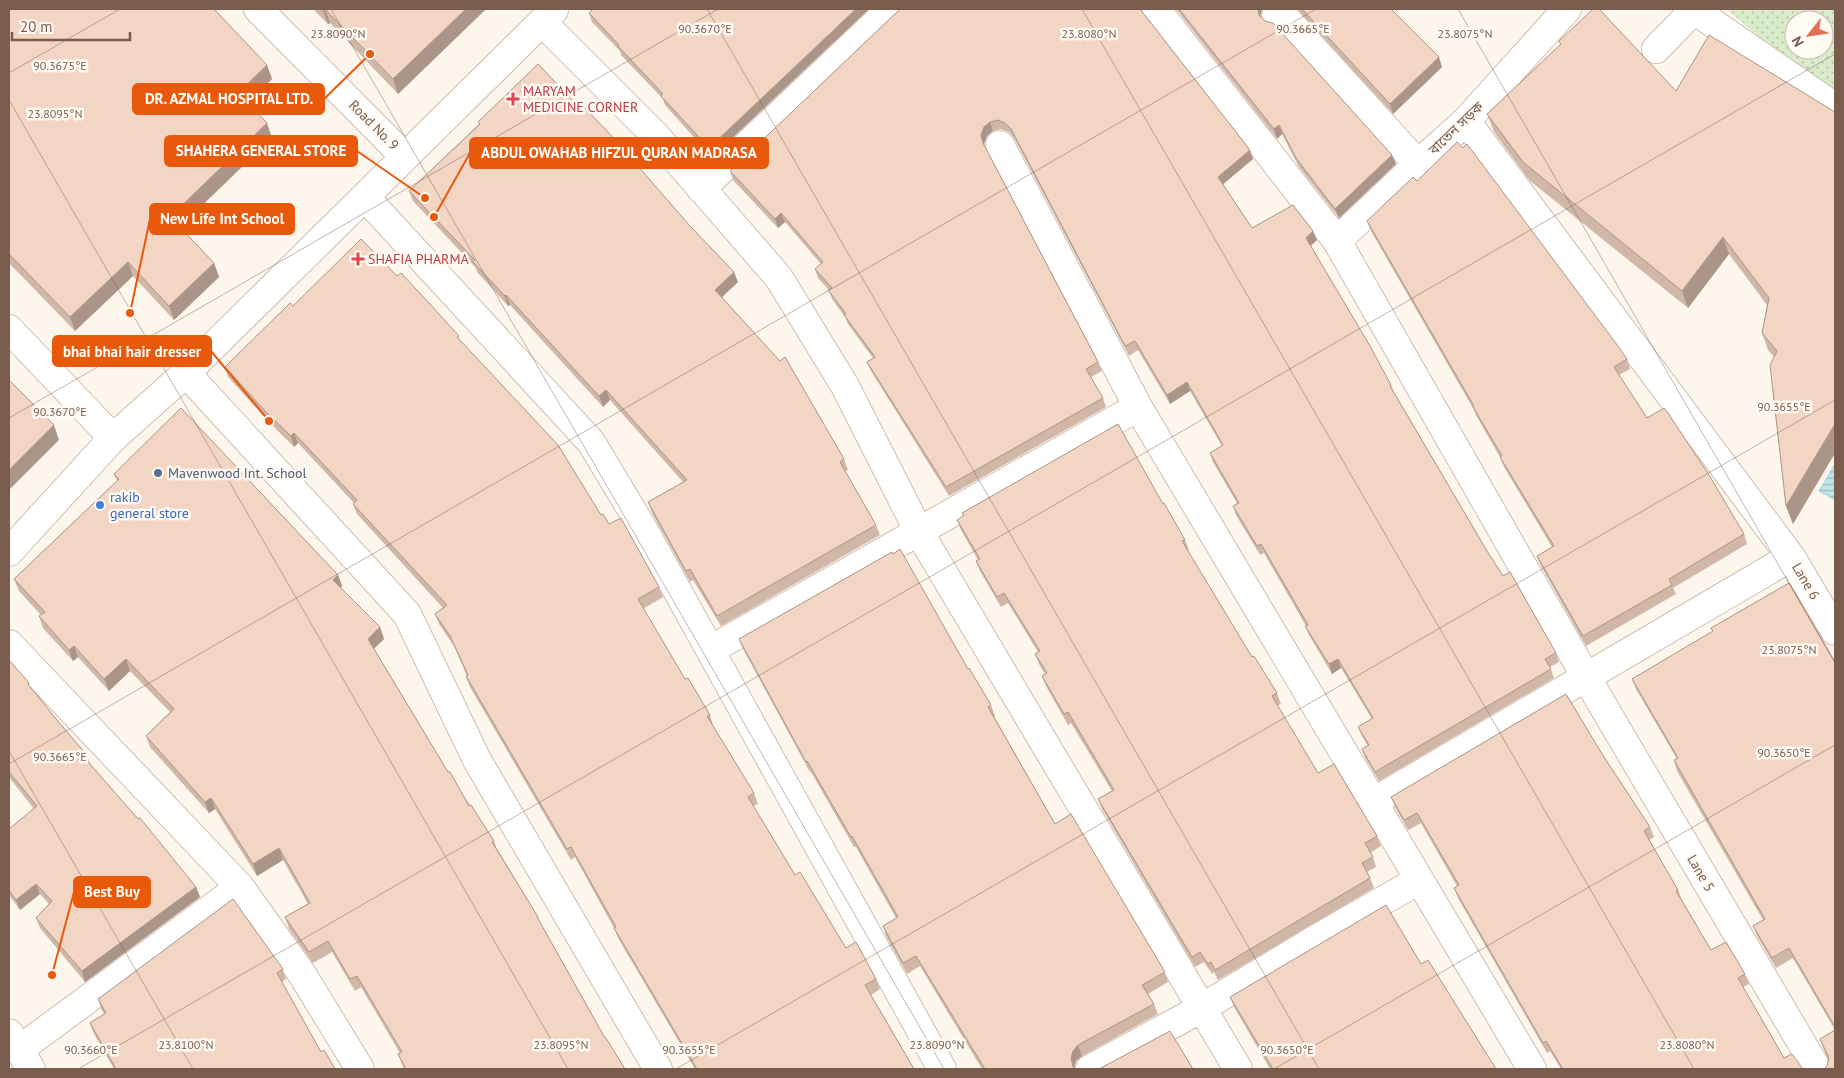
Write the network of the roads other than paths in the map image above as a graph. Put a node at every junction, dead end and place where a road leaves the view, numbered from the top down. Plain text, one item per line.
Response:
1 (258, 9) edge
2 (891, 9) edge
3 (1156, 9) edge
4 (1567, 9) edge
5 (549, 15) edge
6 (1276, 16) dead end
7 (1656, 49) dead end
8 (1835, 107) edge
9 (1466, 121) junction
10 (1000, 145) dead end
11 (405, 157) junction
12 (1418, 164) junction
13 (701, 189) junction
14 (365, 197) junction
15 (1337, 241) junction
16 (9, 329) edge
17 (186, 373) junction
18 (1138, 407) junction
19 (113, 438) junction
20 (919, 532) junction
21 (9, 552) edge
22 (1791, 557) junction
23 (1835, 631) edge
24 (9, 644) edge
25 (710, 650) junction
26 (1586, 677) junction
27 (1372, 802) junction
28 (1419, 880) junction
29 (240, 886) junction
30 (1202, 1008) junction
31 (20, 1050) edge
32 (360, 1069) edge
33 (658, 1069) edge
34 (942, 1069) edge
35 (1090, 1069) edge
36 (1238, 1069) edge
37 (1532, 1069) edge
38 (1817, 1069) edge

1 - 11 street, Road No. 9
2 - 13 street
3 - 15 street, Lane 5
4 - 9 street, বাতেন সড়ক
5 - 11 street
5 - 13 street
6 - 12 street
7 - 8 street
9 - 12 street, বাতেন সড়ক
9 - 22 street, Lane 6
10 - 18 street
11 - 14 street
12 - 15 street, বাতেন সড়ক
13 - 20 street
14 - 17 street
14 - 25 street
15 - 26 street, Lane 5
16 - 19 street
17 - 19 street
17 - 33 street
18 - 20 street
18 - 27 street
19 - 21 street
20 - 25 street
20 - 30 street
22 - 23 street, Lane 6
22 - 26 street
24 - 29 street
25 - 34 street
26 - 27 street
26 - 38 street, Lane 5
27 - 28 street
28 - 30 street
28 - 37 street
29 - 31 street
29 - 32 street
30 - 35 street
30 - 36 street

